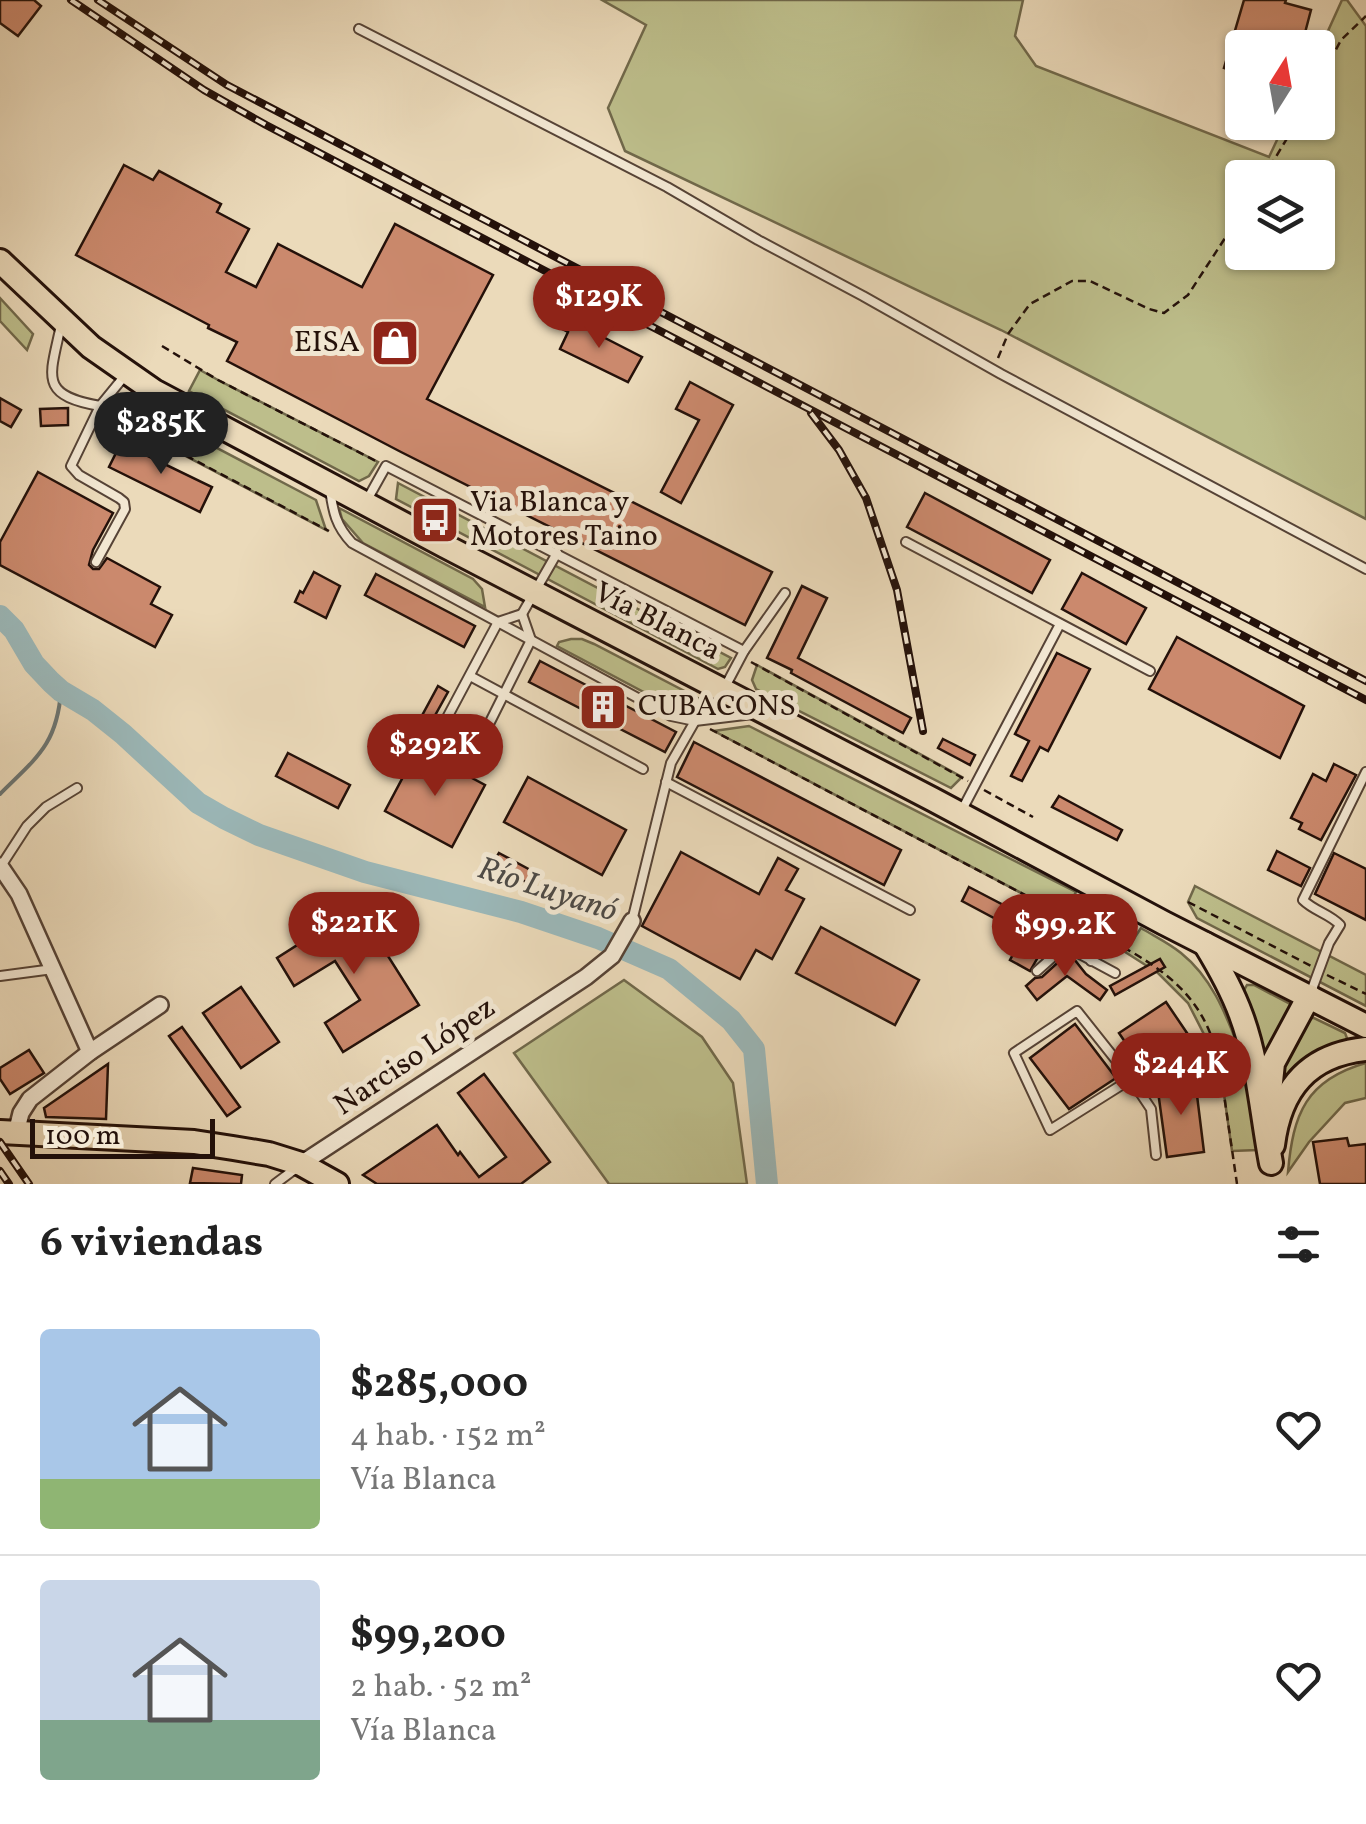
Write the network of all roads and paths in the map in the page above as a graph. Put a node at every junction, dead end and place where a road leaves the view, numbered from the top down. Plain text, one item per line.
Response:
1 (1366, 16) edge
2 (359, 29) dead end
3 (1335, 51) edge
4 (1225, 238) edge
5 (0, 261) edge
6 (62, 321) junction
7 (162, 346) dead end
8 (993, 370) junction
9 (127, 373) junction
10 (98, 410) junction
11 (386, 466) junction
12 (329, 485) junction
13 (365, 504) junction
14 (906, 542) dead end
15 (352, 543) junction
16 (557, 553) junction
17 (96, 562) dead end
18 (1366, 569) edge
19 (535, 592) junction
20 (785, 593) dead end
21 (522, 614) junction
22 (498, 622) junction
23 (1060, 624) junction
24 (531, 640) junction
25 (743, 654) junction
26 (1150, 671) dead end
27 (470, 676) junction
28 (723, 690) junction
29 (504, 694) junction
30 (765, 712) junction
31 (696, 721) junction
32 (643, 769) dead end
33 (1366, 772) edge
34 (666, 782) junction
35 (976, 785) junction
36 (78, 788) dead end
37 (960, 814) junction
38 (1033, 817) dead end
39 (0, 866) edge
40 (1124, 902) junction
41 (1188, 902) dead end
42 (910, 910) dead end
43 (632, 922) joint
44 (1104, 937) junction
45 (1205, 944) junction
46 (1091, 961) junction
47 (53, 969) junction
48 (1036, 971) dead end
49 (1320, 971) junction
50 (1115, 973) dead end
51 (0, 976) edge
52 (1366, 994) edge
53 (1308, 996) junction
54 (160, 1005) dead end
55 (1366, 1026) edge
56 (1366, 1049) edge
57 (90, 1052) junction
58 (1252, 1057) junction
59 (1220, 1063) junction
60 (1131, 1079) junction
61 (8, 1132) edge
62 (1156, 1155) dead end
63 (1272, 1174) edge
64 (292, 1175) edge
65 (275, 1184) edge
66 (336, 1184) edge
67 (1237, 1184) edge

1 - 3 path
2 - 8 lane
4 - 8 path
5 - 6 main road, Vía Blanca
6 - 9 main road, Vía Blanca
6 - 10 lane
7 - 11 path
8 - 18 lane
9 - 10 lane
9 - 12 main road, Vía Blanca
10 - 15 path
10 - 17 lane
11 - 13 lane
11 - 16 lane
12 - 13 main road, Vía Blanca
12 - 15 lane
13 - 19 main road, Vía Blanca
14 - 23 lane
15 - 22 lane
16 - 19 lane
16 - 25 lane
19 - 21 lane
19 - 28 main road, Vía Blanca
20 - 25 lane
21 - 22 lane
21 - 24 lane
22 - 24 lane
22 - 27 lane
23 - 26 lane
23 - 35 lane
24 - 29 lane
24 - 31 lane
25 - 28 lane
25 - 35 path
27 - 29 lane
27 - 29 lane
28 - 30 main road, Vía Blanca
29 - 32 lane
30 - 31 lane
30 - 37 main road, Vía Blanca
31 - 34 lane
31 - 44 path
33 - 49 lane
34 - 42 lane
34 - 43 lane
35 - 37 lane
35 - 38 path
36 - 39 lane
37 - 40 main road, Vía Blanca
39 - 47 street
40 - 44 lane
40 - 45 main road, Vía Blanca
41 - 49 path
43 - 64 street, Narciso López
44 - 46 lane
44 - 59 path
45 - 53 main road, Vía Blanca
45 - 58 main road
46 - 48 lane
46 - 50 lane
47 - 51 lane
47 - 57 street
49 - 52 path
49 - 53 lane
53 - 55 main road, Vía Blanca
53 - 63 main road
54 - 57 street
56 - 63 main road
57 - 61 street
58 - 59 lane
58 - 63 main road
59 - 60 lane
59 - 67 path
60 - 60 lane
60 - 62 lane
61 - 64 main road
64 - 65 lane, Narciso López
64 - 66 main road

